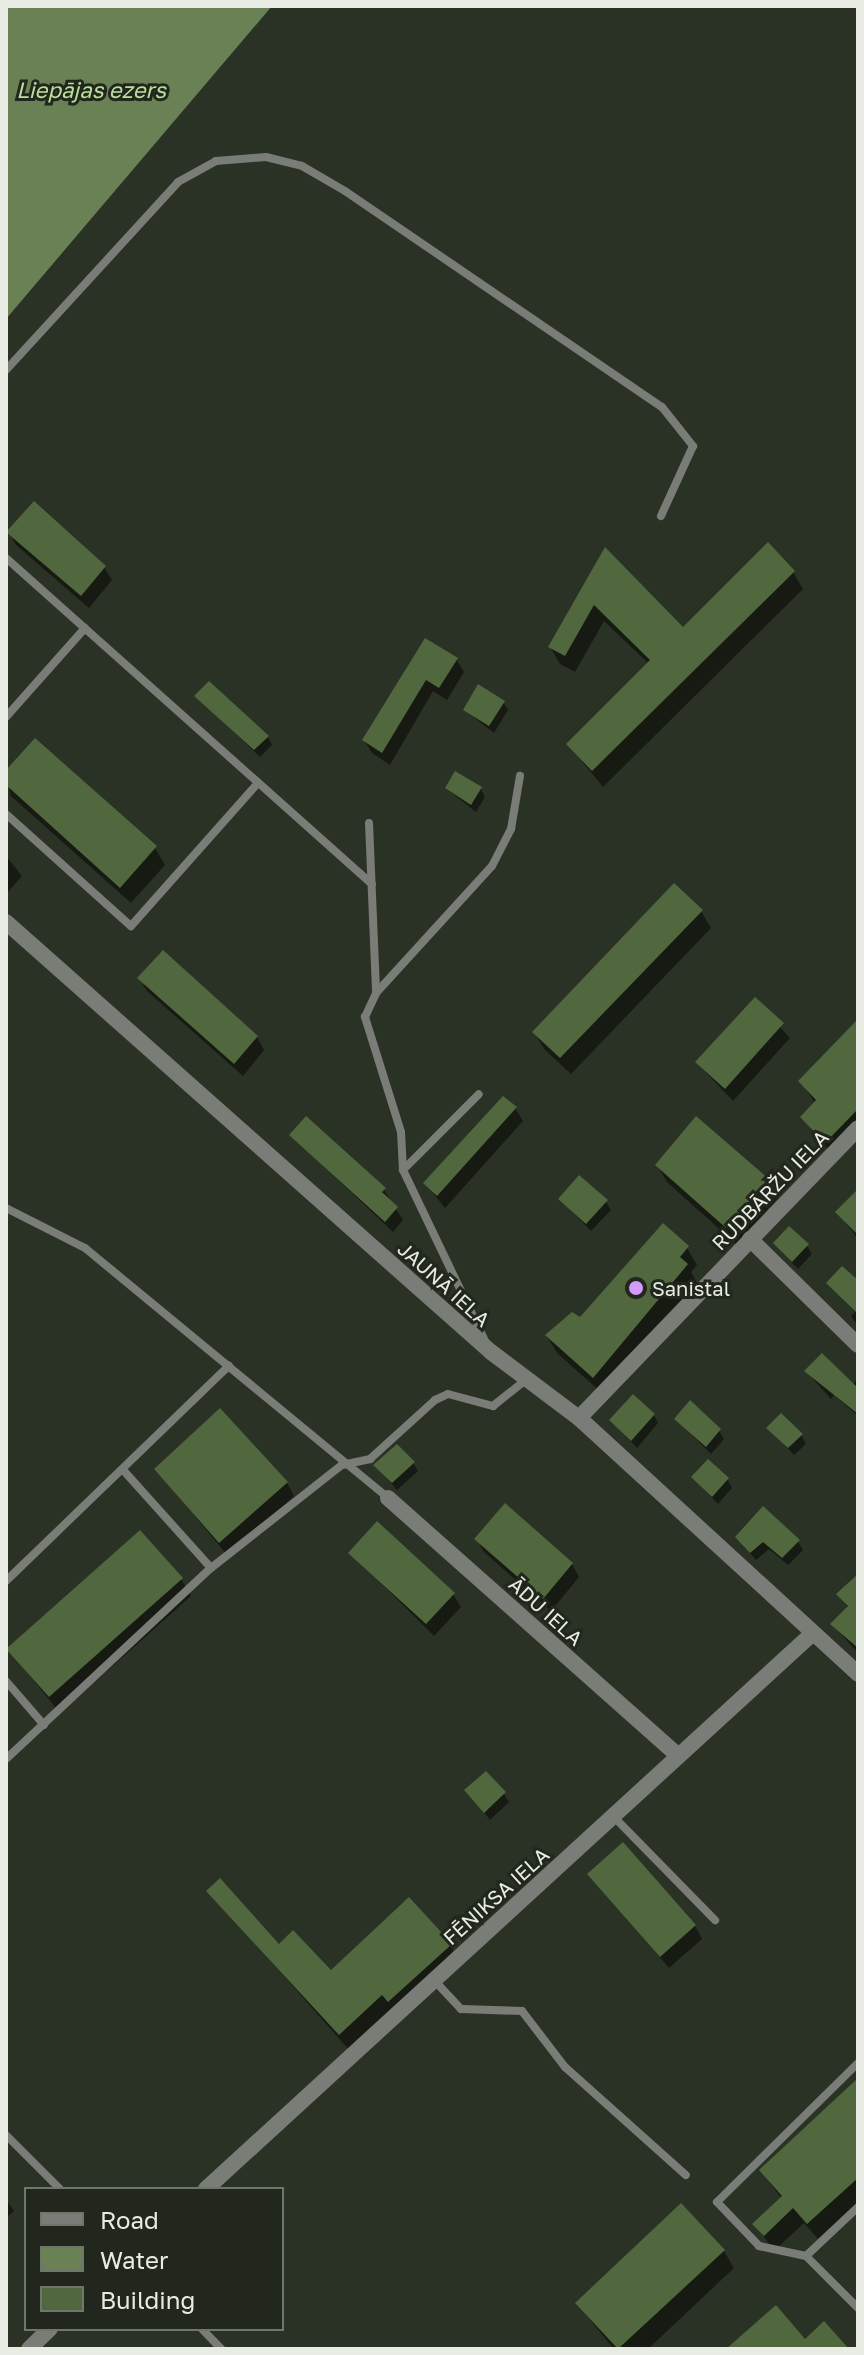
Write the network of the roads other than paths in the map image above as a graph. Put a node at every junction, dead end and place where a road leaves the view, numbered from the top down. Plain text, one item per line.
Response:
1 (6, 370) edge
2 (661, 516) dead end
3 (6, 558) edge
4 (85, 628) junction
5 (6, 717) edge
6 (520, 776) dead end
7 (258, 783) junction
8 (6, 814) edge
9 (369, 823) dead end
10 (372, 884) junction
11 (6, 922) edge
12 (376, 993) junction
13 (479, 1094) dead end
14 (858, 1128) edge
15 (403, 1170) junction
16 (6, 1208) edge
17 (750, 1239) junction
18 (858, 1345) edge
19 (491, 1352) junction
20 (229, 1366) junction
21 (527, 1379) junction
22 (579, 1418) junction
23 (342, 1465) junction
24 (124, 1471) junction
25 (388, 1498) joint
26 (211, 1568) junction
27 (6, 1581) edge
28 (813, 1633) junction
29 (858, 1674) edge
30 (6, 1681) edge
31 (44, 1725) junction
32 (677, 1755) junction
33 (6, 1759) edge
34 (613, 1816) junction
35 (715, 1920) dead end
36 (433, 1979) junction
37 (858, 2063) edge
38 (6, 2135) edge
39 (686, 2175) dead end
40 (58, 2187) edge
41 (208, 2187) edge
42 (858, 2207) edge
43 (806, 2256) junction
44 (858, 2308) edge
45 (48, 2331) edge
46 (204, 2331) edge
47 (29, 2349) edge
48 (221, 2349) edge

1 - 2 lane
3 - 4 lane
4 - 5 lane
4 - 7 lane
6 - 12 lane
7 - 8 lane
7 - 10 lane
9 - 10 lane
10 - 12 lane
11 - 19 street, JAUNĀ IELA
12 - 15 lane
13 - 15 lane
14 - 17 street, RUDBĀRŽU IELA
15 - 19 lane
16 - 20 lane
17 - 18 street
17 - 22 street, RUDBĀRŽU IELA
19 - 21 street, JAUNĀ IELA
20 - 23 lane
20 - 24 lane
21 - 22 street, JAUNĀ IELA
21 - 23 lane
22 - 28 street, JAUNĀ IELA
23 - 25 lane
23 - 26 lane
24 - 26 lane
24 - 27 lane
25 - 32 street, ĀDU IELA
26 - 31 lane
28 - 29 street, JAUNĀ IELA
28 - 32 street, FĒNIKSA IELA
30 - 31 lane
31 - 33 lane
32 - 34 street, FĒNIKSA IELA
34 - 35 lane
34 - 36 street, FĒNIKSA IELA
36 - 39 lane
36 - 41 street, FĒNIKSA IELA
37 - 43 lane
38 - 40 lane
42 - 43 lane
43 - 44 lane
45 - 47 street
46 - 48 lane

